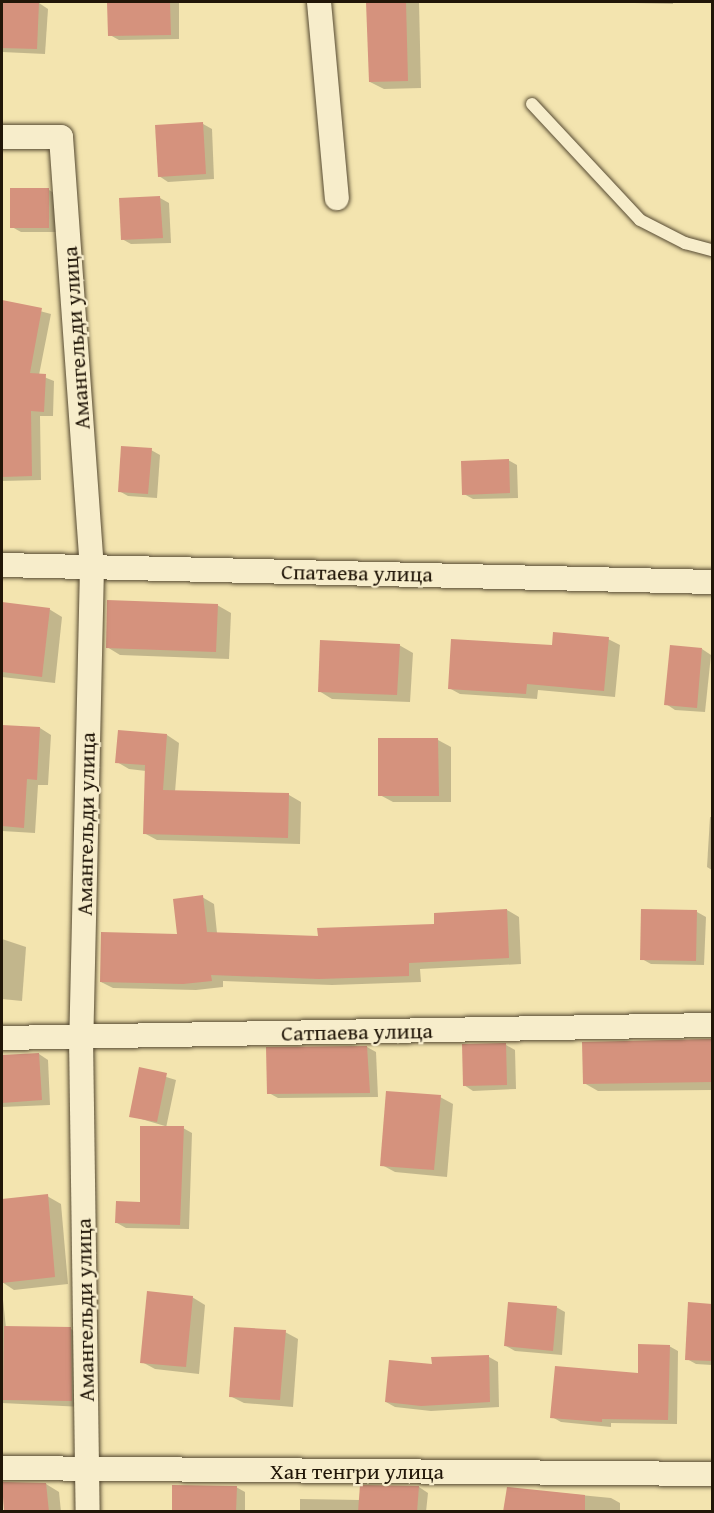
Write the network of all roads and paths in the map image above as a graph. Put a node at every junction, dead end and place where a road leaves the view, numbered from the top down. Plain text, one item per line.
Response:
1 (319, 2) edge
2 (532, 104) dead end
3 (2, 137) edge
4 (338, 198) dead end
5 (712, 250) edge
6 (2, 565) edge
7 (92, 567) junction
8 (712, 582) edge
9 (712, 1025) edge
10 (81, 1037) junction
11 (2, 1038) edge
12 (2, 1468) edge
13 (87, 1470) junction
14 (712, 1474) edge
15 (88, 1512) edge

1 - 4 street
2 - 5 lane
3 - 7 street, Амангельди улица
6 - 7 street, Спатаева улица
7 - 8 street, Спатаева улица
7 - 10 street, Амангельди улица
9 - 10 street, Сатпаева улица
10 - 11 street, Сатпаева улица
10 - 13 street, Амангельди улица
12 - 13 street, Хан тенгри улица
13 - 14 street, Хан тенгри улица
13 - 15 street, Амангельди улица

